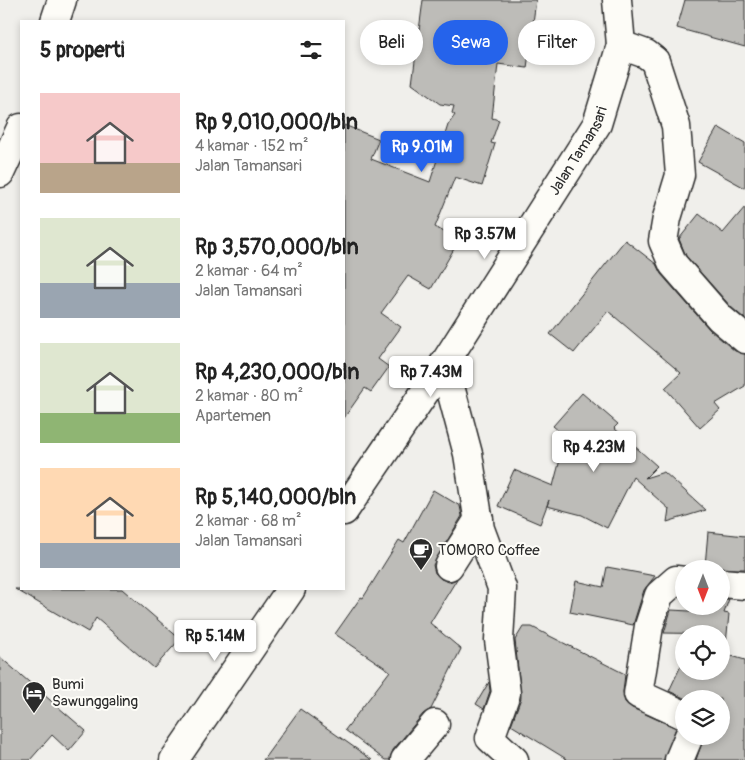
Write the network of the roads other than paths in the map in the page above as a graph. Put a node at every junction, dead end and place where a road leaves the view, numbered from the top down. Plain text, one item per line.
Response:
1 (62, 0) edge
2 (617, 0) edge
3 (55, 20) edge
4 (621, 45) junction
5 (20, 130) edge
6 (0, 173) edge
7 (745, 339) edge
8 (444, 364) junction
9 (345, 511) edge
10 (479, 519) junction
11 (449, 566) dead end
12 (675, 581) edge
13 (730, 584) edge
14 (745, 585) edge
15 (290, 590) edge
16 (675, 711) edge
17 (435, 724) dead end
18 (686, 745) edge
19 (174, 760) edge
20 (405, 760) edge
21 (514, 760) edge
22 (680, 760) edge

1 - 3 street
2 - 4 street, Jalan Tamansari
4 - 7 street
4 - 8 street, Jalan Tamansari
5 - 6 street
8 - 9 street, Jalan Tamansari
8 - 10 street
10 - 11 street
10 - 21 street
12 - 16 street
13 - 14 street
15 - 19 street
17 - 20 street
18 - 22 street

